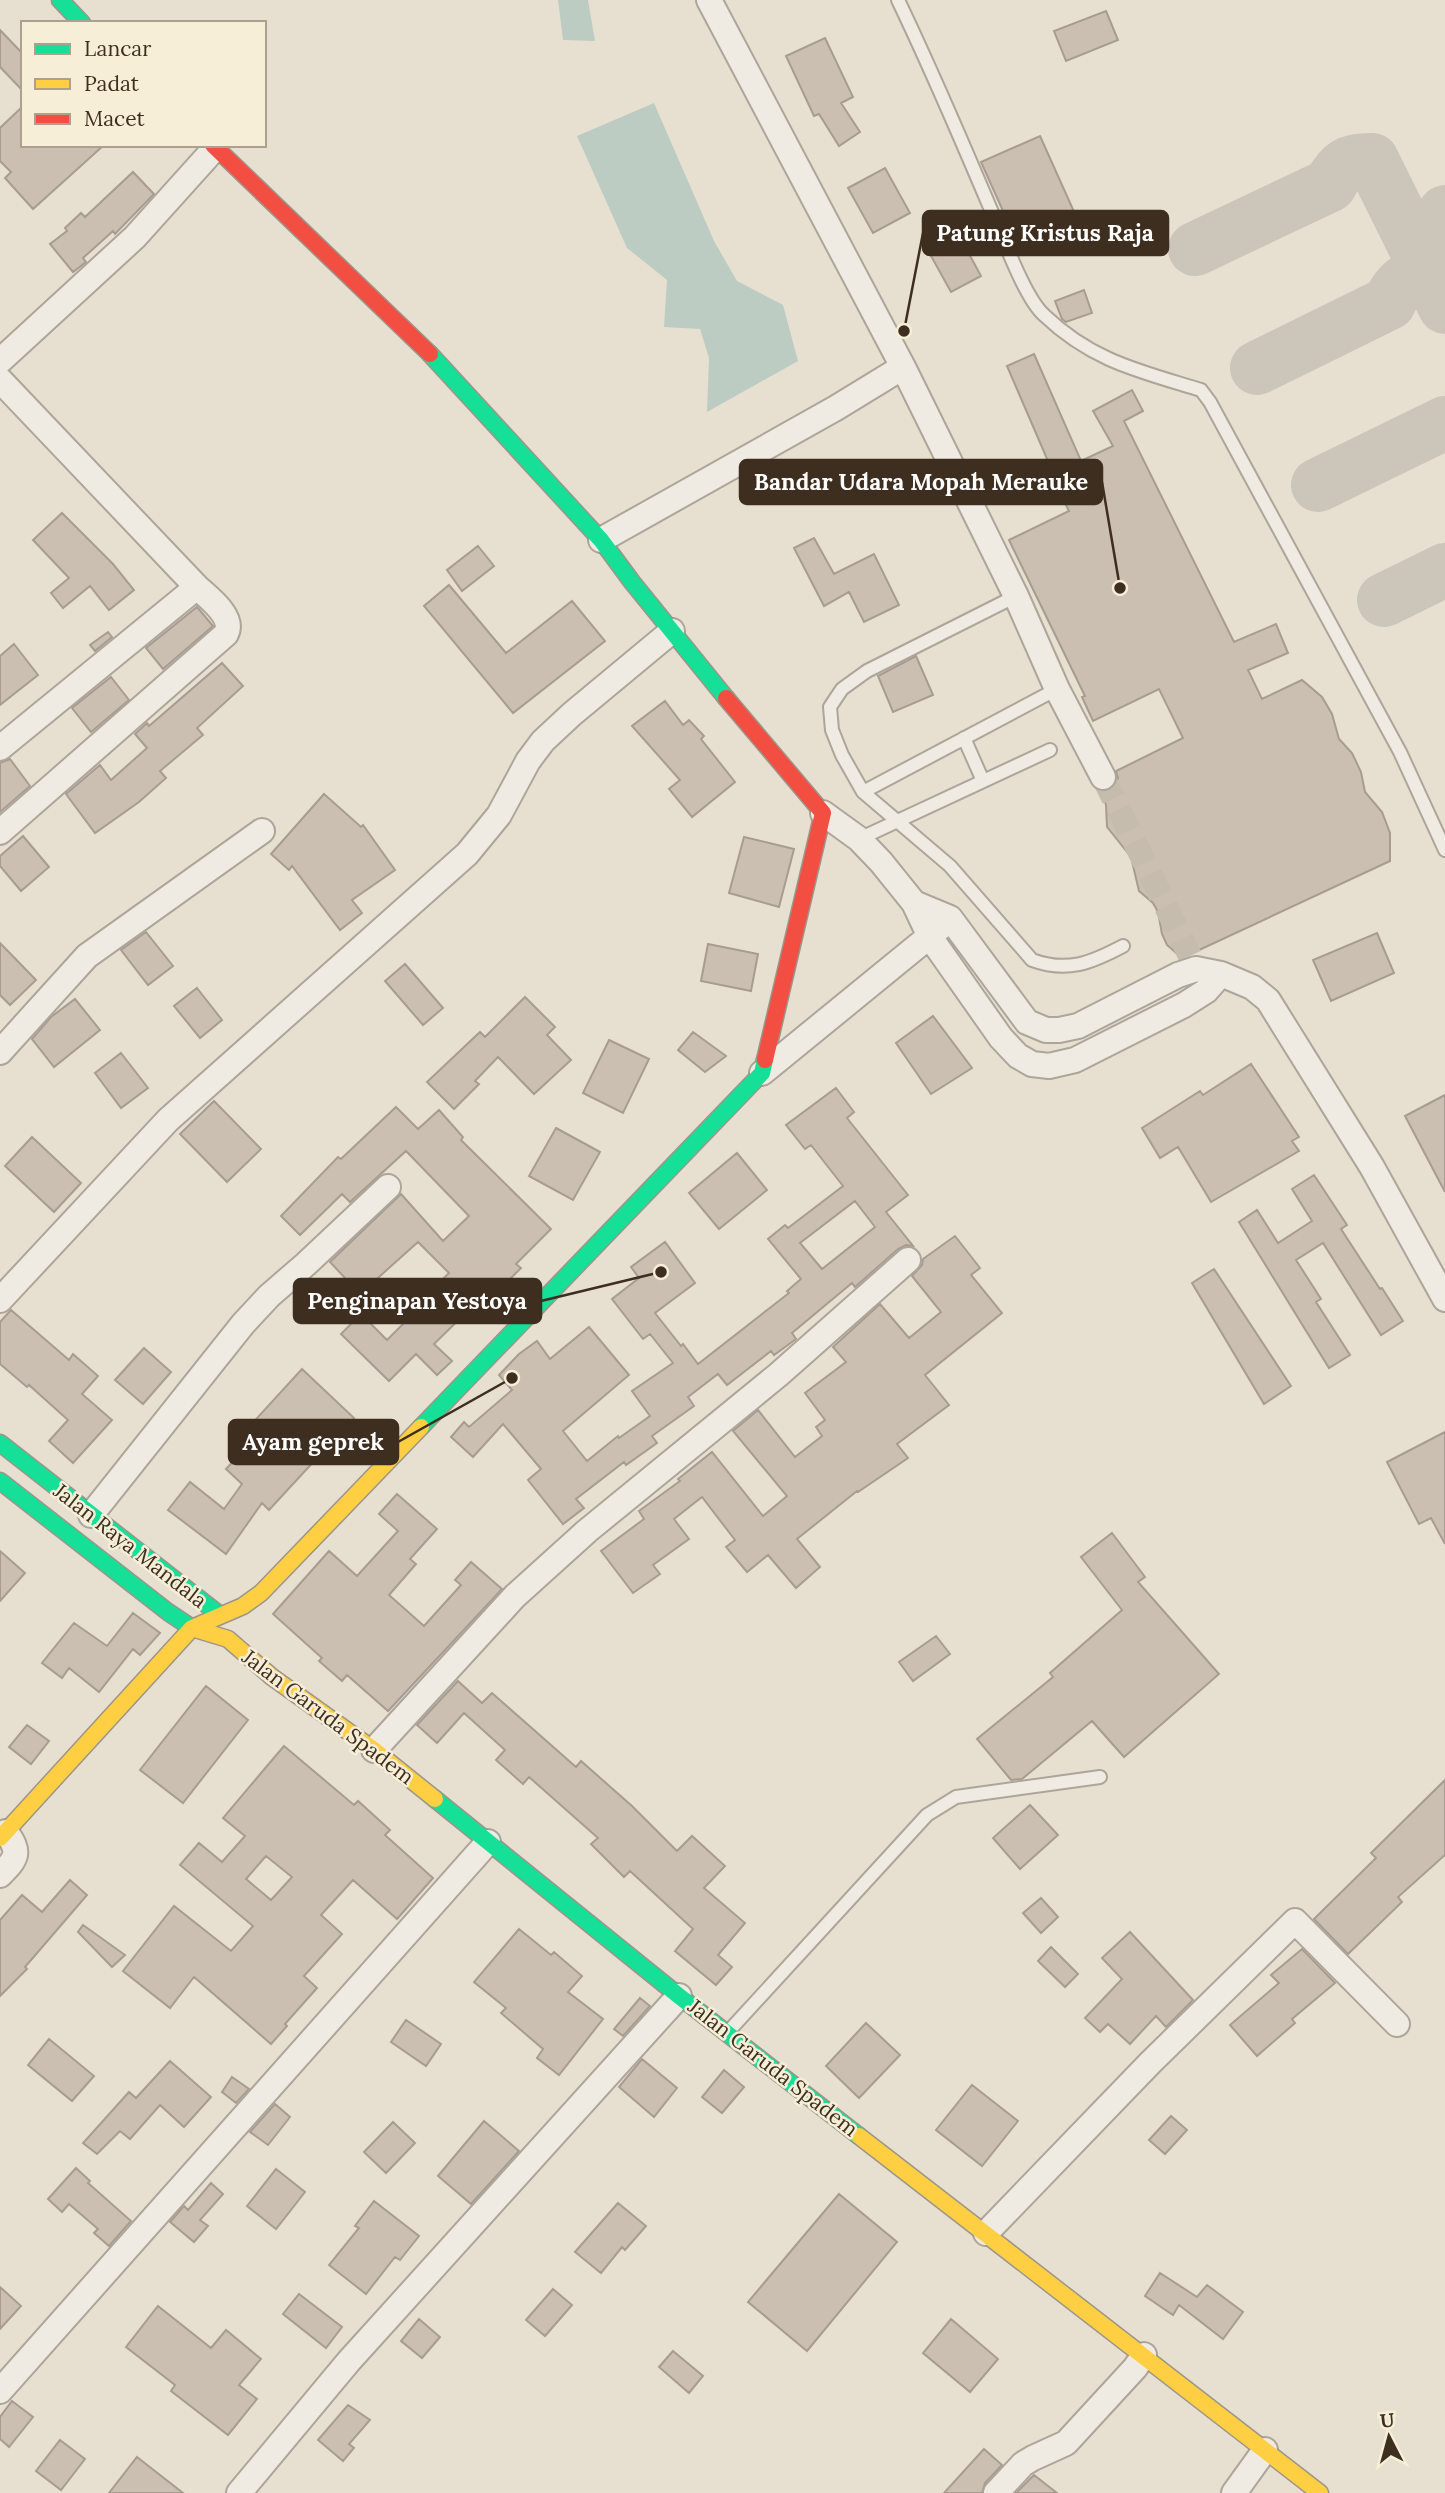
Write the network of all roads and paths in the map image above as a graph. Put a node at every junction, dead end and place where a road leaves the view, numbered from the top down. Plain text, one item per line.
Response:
1 (60, 0) edge
2 (709, 0) edge
3 (898, 0) edge
4 (80, 21) edge
5 (214, 147) edge
6 (216, 147) edge
7 (0, 361) edge
8 (903, 368) junction
9 (0, 380) edge
10 (601, 540) junction
11 (197, 587) junction
12 (1016, 596) junction
13 (672, 631) junction
14 (1057, 689) junction
15 (964, 738) junction
16 (0, 748) edge
17 (1050, 750) dead end
18 (1103, 778) tunnel mouth
19 (983, 781) junction
20 (863, 792) junction
21 (823, 813) junction
22 (897, 821) junction
23 (262, 831) dead end
24 (0, 832) edge
25 (859, 839) junction
26 (1445, 850) edge
27 (914, 902) junction
28 (950, 918) junction
29 (930, 937) junction
30 (1122, 946) dead end
31 (1203, 973) junction
32 (0, 1052) edge
33 (762, 1073) junction
34 (388, 1187) dead end
35 (908, 1260) dead end
36 (1445, 1299) edge
37 (0, 1300) edge
38 (0, 1443) edge
39 (0, 1481) edge
40 (91, 1516) junction
41 (220, 1615) junction
42 (192, 1628) junction
43 (228, 1639) junction
44 (374, 1750) junction
45 (1100, 1777) dead end
46 (3, 1835) edge
47 (488, 1842) junction
48 (0, 1875) edge
49 (679, 1996) junction
50 (1397, 2024) dead end
51 (727, 2032) junction
52 (986, 2233) junction
53 (1144, 2356) junction
54 (0, 2390) edge
55 (1265, 2450) junction
56 (239, 2493) edge
57 (996, 2493) edge
58 (1234, 2493) edge
59 (1320, 2493) edge

1 - 4 main road
2 - 8 street
3 - 26 lane
5 - 7 street
6 - 10 main road
8 - 10 street
8 - 12 street
9 - 11 street
10 - 13 main road
11 - 16 street
11 - 24 street
12 - 14 street
12 - 20 lane
13 - 21 main road
13 - 37 street
14 - 15 lane
14 - 18 street
15 - 19 lane
15 - 20 lane
17 - 19 lane
19 - 22 lane
20 - 22 lane
21 - 25 street
21 - 33 main road
22 - 25 lane
22 - 30 lane
23 - 32 street
25 - 27 street
27 - 28 street
27 - 29 street
28 - 29 street
28 - 31 street
29 - 31 street
29 - 33 street
31 - 36 street
33 - 41 main road
34 - 40 street
35 - 44 street
38 - 40 main road, Jalan Raya Mandala
39 - 42 main road, Jalan Raya Mandala
40 - 41 main road, Jalan Raya Mandala
41 - 42 main road
41 - 43 street, Jalan Raya Mandala
42 - 43 main road, Jalan Raya Mandala
42 - 46 main road
43 - 44 main road, Jalan Garuda Spadem
44 - 47 main road, Jalan Garuda Spadem
45 - 51 lane
46 - 48 street
47 - 49 main road, Jalan Garuda Spadem
47 - 54 street
49 - 51 main road, Jalan Garuda Spadem
49 - 56 street
50 - 52 street
51 - 52 main road, Jalan Garuda Spadem
52 - 53 main road, Jalan Garuda Spadem
53 - 55 main road, Jalan Garuda Spadem
53 - 57 street
55 - 58 street
55 - 59 main road, Jalan Garuda Spadem

